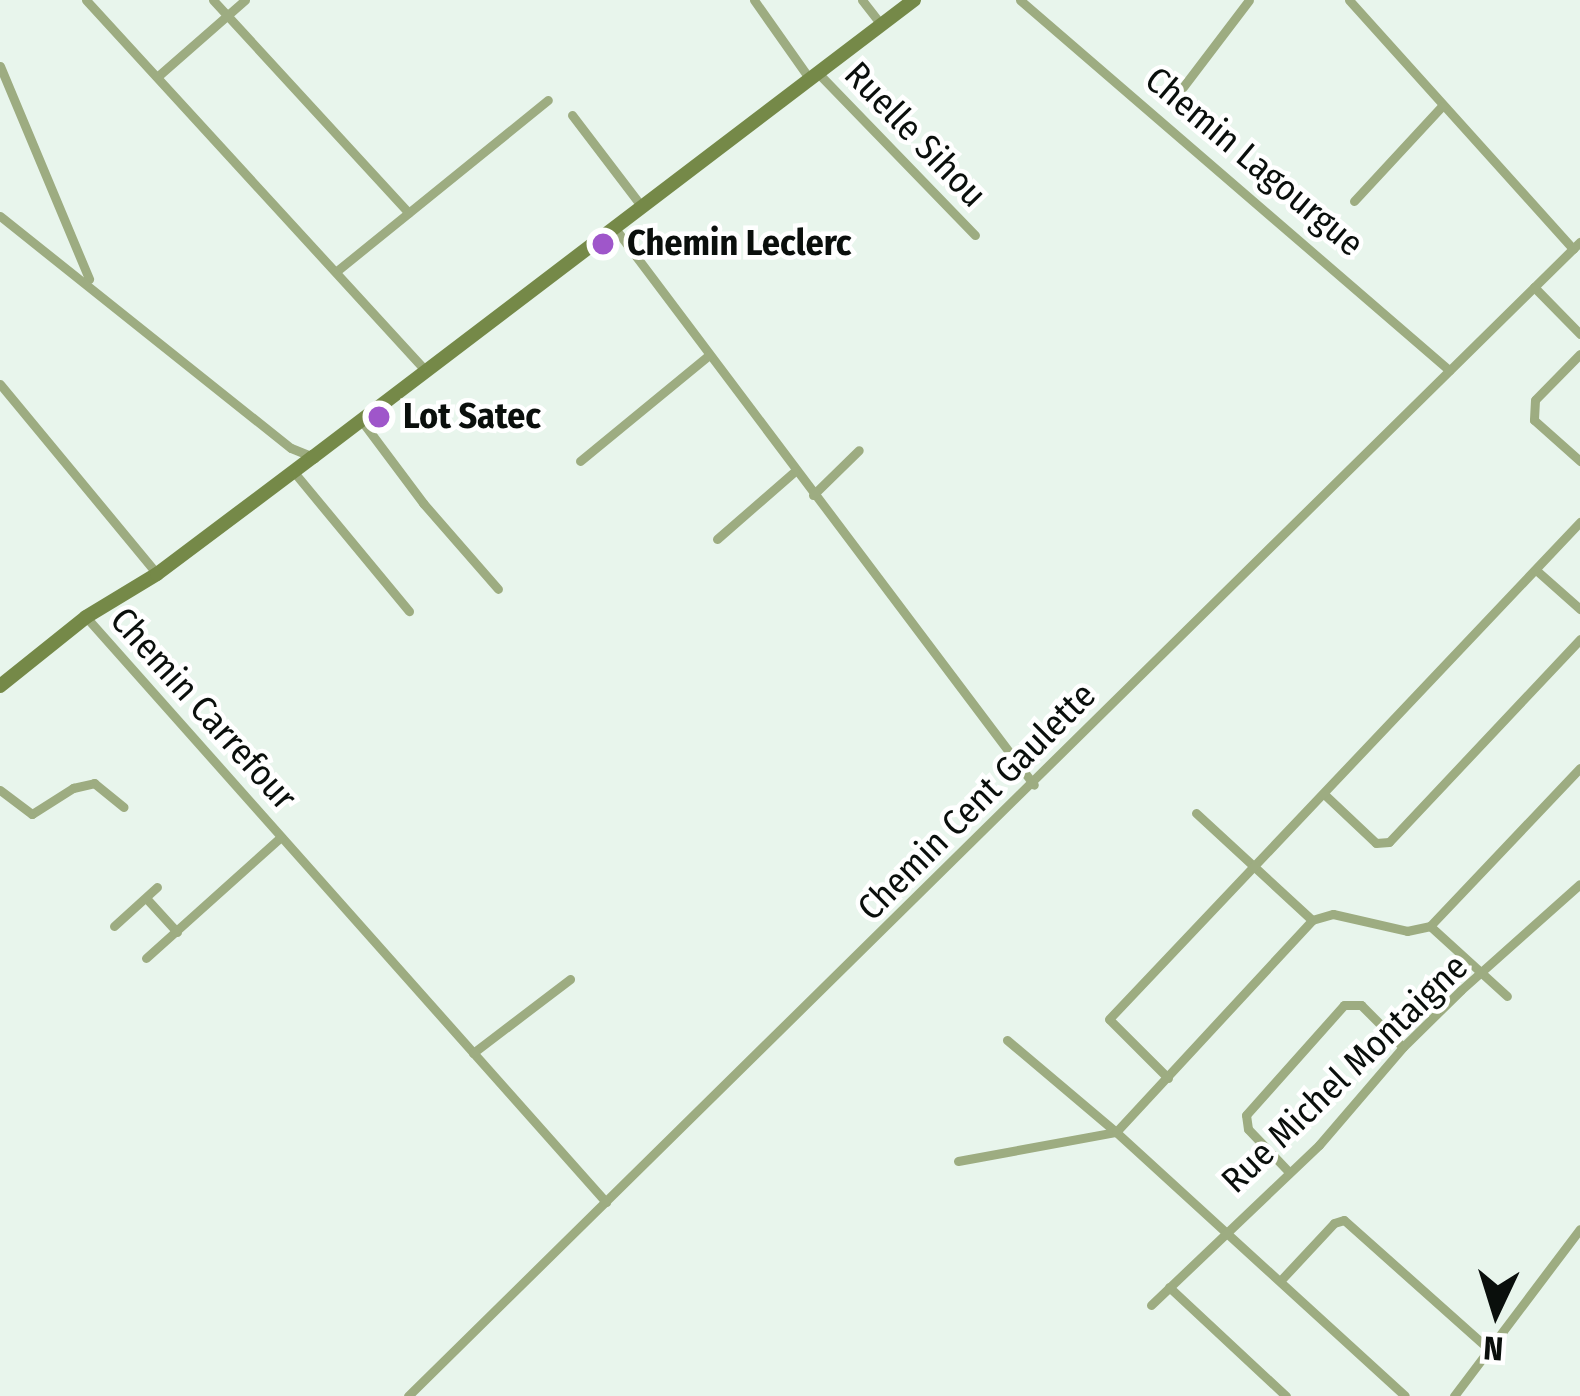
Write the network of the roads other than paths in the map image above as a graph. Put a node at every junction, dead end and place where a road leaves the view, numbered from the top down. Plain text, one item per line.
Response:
1 (86, 0) edge
2 (213, 0) edge
3 (245, 0) edge
4 (754, 0) edge
5 (862, 0) edge
6 (914, 0) edge
7 (1020, 0) edge
8 (1249, 0) edge
9 (1349, 0) edge
10 (226, 16) junction
11 (880, 24) junction
12 (0, 66) edge
13 (813, 75) junction
14 (157, 77) junction
15 (1183, 87) dead end
16 (548, 100) dead end
17 (1442, 106) junction
18 (572, 116) dead end
19 (1354, 201) dead end
20 (642, 208) junction
21 (409, 213) junction
22 (0, 216) edge
23 (614, 227) junction
24 (975, 235) dead end
25 (1577, 246) edge
26 (338, 270) junction
27 (91, 284) junction
28 (1534, 287) junction
29 (1580, 334) edge
30 (1580, 354) edge
31 (709, 355) junction
32 (425, 370) junction
33 (1449, 370) junction
34 (0, 384) edge
35 (361, 420) junction
36 (859, 450) dead end
37 (313, 457) junction
38 (580, 461) dead end
39 (1580, 461) edge
40 (292, 471) junction
41 (795, 471) junction
42 (814, 495) junction
43 (1580, 523) edge
44 (717, 539) dead end
45 (1536, 570) junction
46 (157, 574) junction
47 (498, 590) dead end
48 (1580, 609) edge
49 (409, 611) dead end
50 (86, 617) junction
51 (1580, 639) edge
52 (0, 686) edge
53 (1580, 768) edge
54 (1034, 784) junction
55 (0, 790) edge
56 (1324, 794) junction
57 (124, 807) dead end
58 (1196, 814) dead end
59 (281, 837) junction
60 (1252, 866) junction
61 (1580, 884) edge
62 (158, 887) dead end
63 (146, 898) junction
64 (1312, 920) junction
65 (114, 926) dead end
66 (1430, 926) junction
67 (177, 932) junction
68 (146, 958) dead end
69 (1485, 974) junction
70 (570, 979) dead end
71 (1507, 996) dead end
72 (1007, 1040) dead end
73 (1402, 1047) junction
74 (473, 1053) junction
75 (1168, 1078) junction
76 (1117, 1132) junction
77 (958, 1161) dead end
78 (1289, 1172) junction
79 (605, 1202) junction
80 (1580, 1228) edge
81 (1223, 1230) junction
82 (1280, 1281) junction
83 (1169, 1286) junction
84 (1151, 1305) dead end
85 (1489, 1349) junction
86 (408, 1396) edge
87 (1286, 1396) edge
88 (1405, 1396) edge
89 (1454, 1396) edge

1 - 14 street
2 - 10 street
3 - 10 street
4 - 13 street
5 - 11 street
6 - 11 street
7 - 33 street, Chemin Lagourgue
8 - 15 street
9 - 17 street
10 - 14 street
10 - 21 street
11 - 13 street
12 - 27 street
13 - 20 street
13 - 24 street, Ruelle Sihou
14 - 26 street
16 - 21 street
17 - 19 street
17 - 25 street
18 - 20 street
20 - 23 street
21 - 26 street
22 - 27 street
23 - 31 street
23 - 32 street
25 - 28 street, Chemin Cent Gaulette
26 - 32 street
27 - 37 street
28 - 29 street
28 - 33 street, Chemin Cent Gaulette
30 - 39 street
31 - 38 street
31 - 41 street
32 - 35 street
33 - 54 street, Chemin Cent Gaulette
34 - 46 street
35 - 37 street
35 - 47 street
36 - 42 street
37 - 40 street
40 - 46 street
40 - 49 street
41 - 42 street
41 - 44 street
42 - 54 street
43 - 45 street
45 - 48 street
45 - 56 street
46 - 50 street
50 - 52 street
50 - 59 street, Chemin Carrefour
51 - 56 street
53 - 66 street
54 - 79 street, Chemin Cent Gaulette
55 - 57 street
56 - 60 street
58 - 60 street
59 - 67 street, Chemin Carrefour
59 - 74 street, Chemin Carrefour
60 - 64 street
60 - 75 street
61 - 69 street, Rue Michel Montaigne
62 - 63 street
63 - 65 street
63 - 67 street
64 - 66 street
64 - 75 street
66 - 69 street
67 - 68 street, Chemin Carrefour
69 - 71 street
69 - 73 street, Rue Michel Montaigne
70 - 74 street
72 - 76 street
73 - 78 street, Rue Michel Montaigne
73 - 78 street
74 - 79 street, Chemin Carrefour
75 - 76 street
76 - 77 street
76 - 81 street
78 - 81 street, Rue Michel Montaigne
79 - 86 street, Chemin Cent Gaulette
80 - 85 street
81 - 82 street
81 - 83 street, Rue Michel Montaigne
82 - 85 street
82 - 88 street
83 - 84 street, Rue Michel Montaigne
83 - 87 street
85 - 89 street

